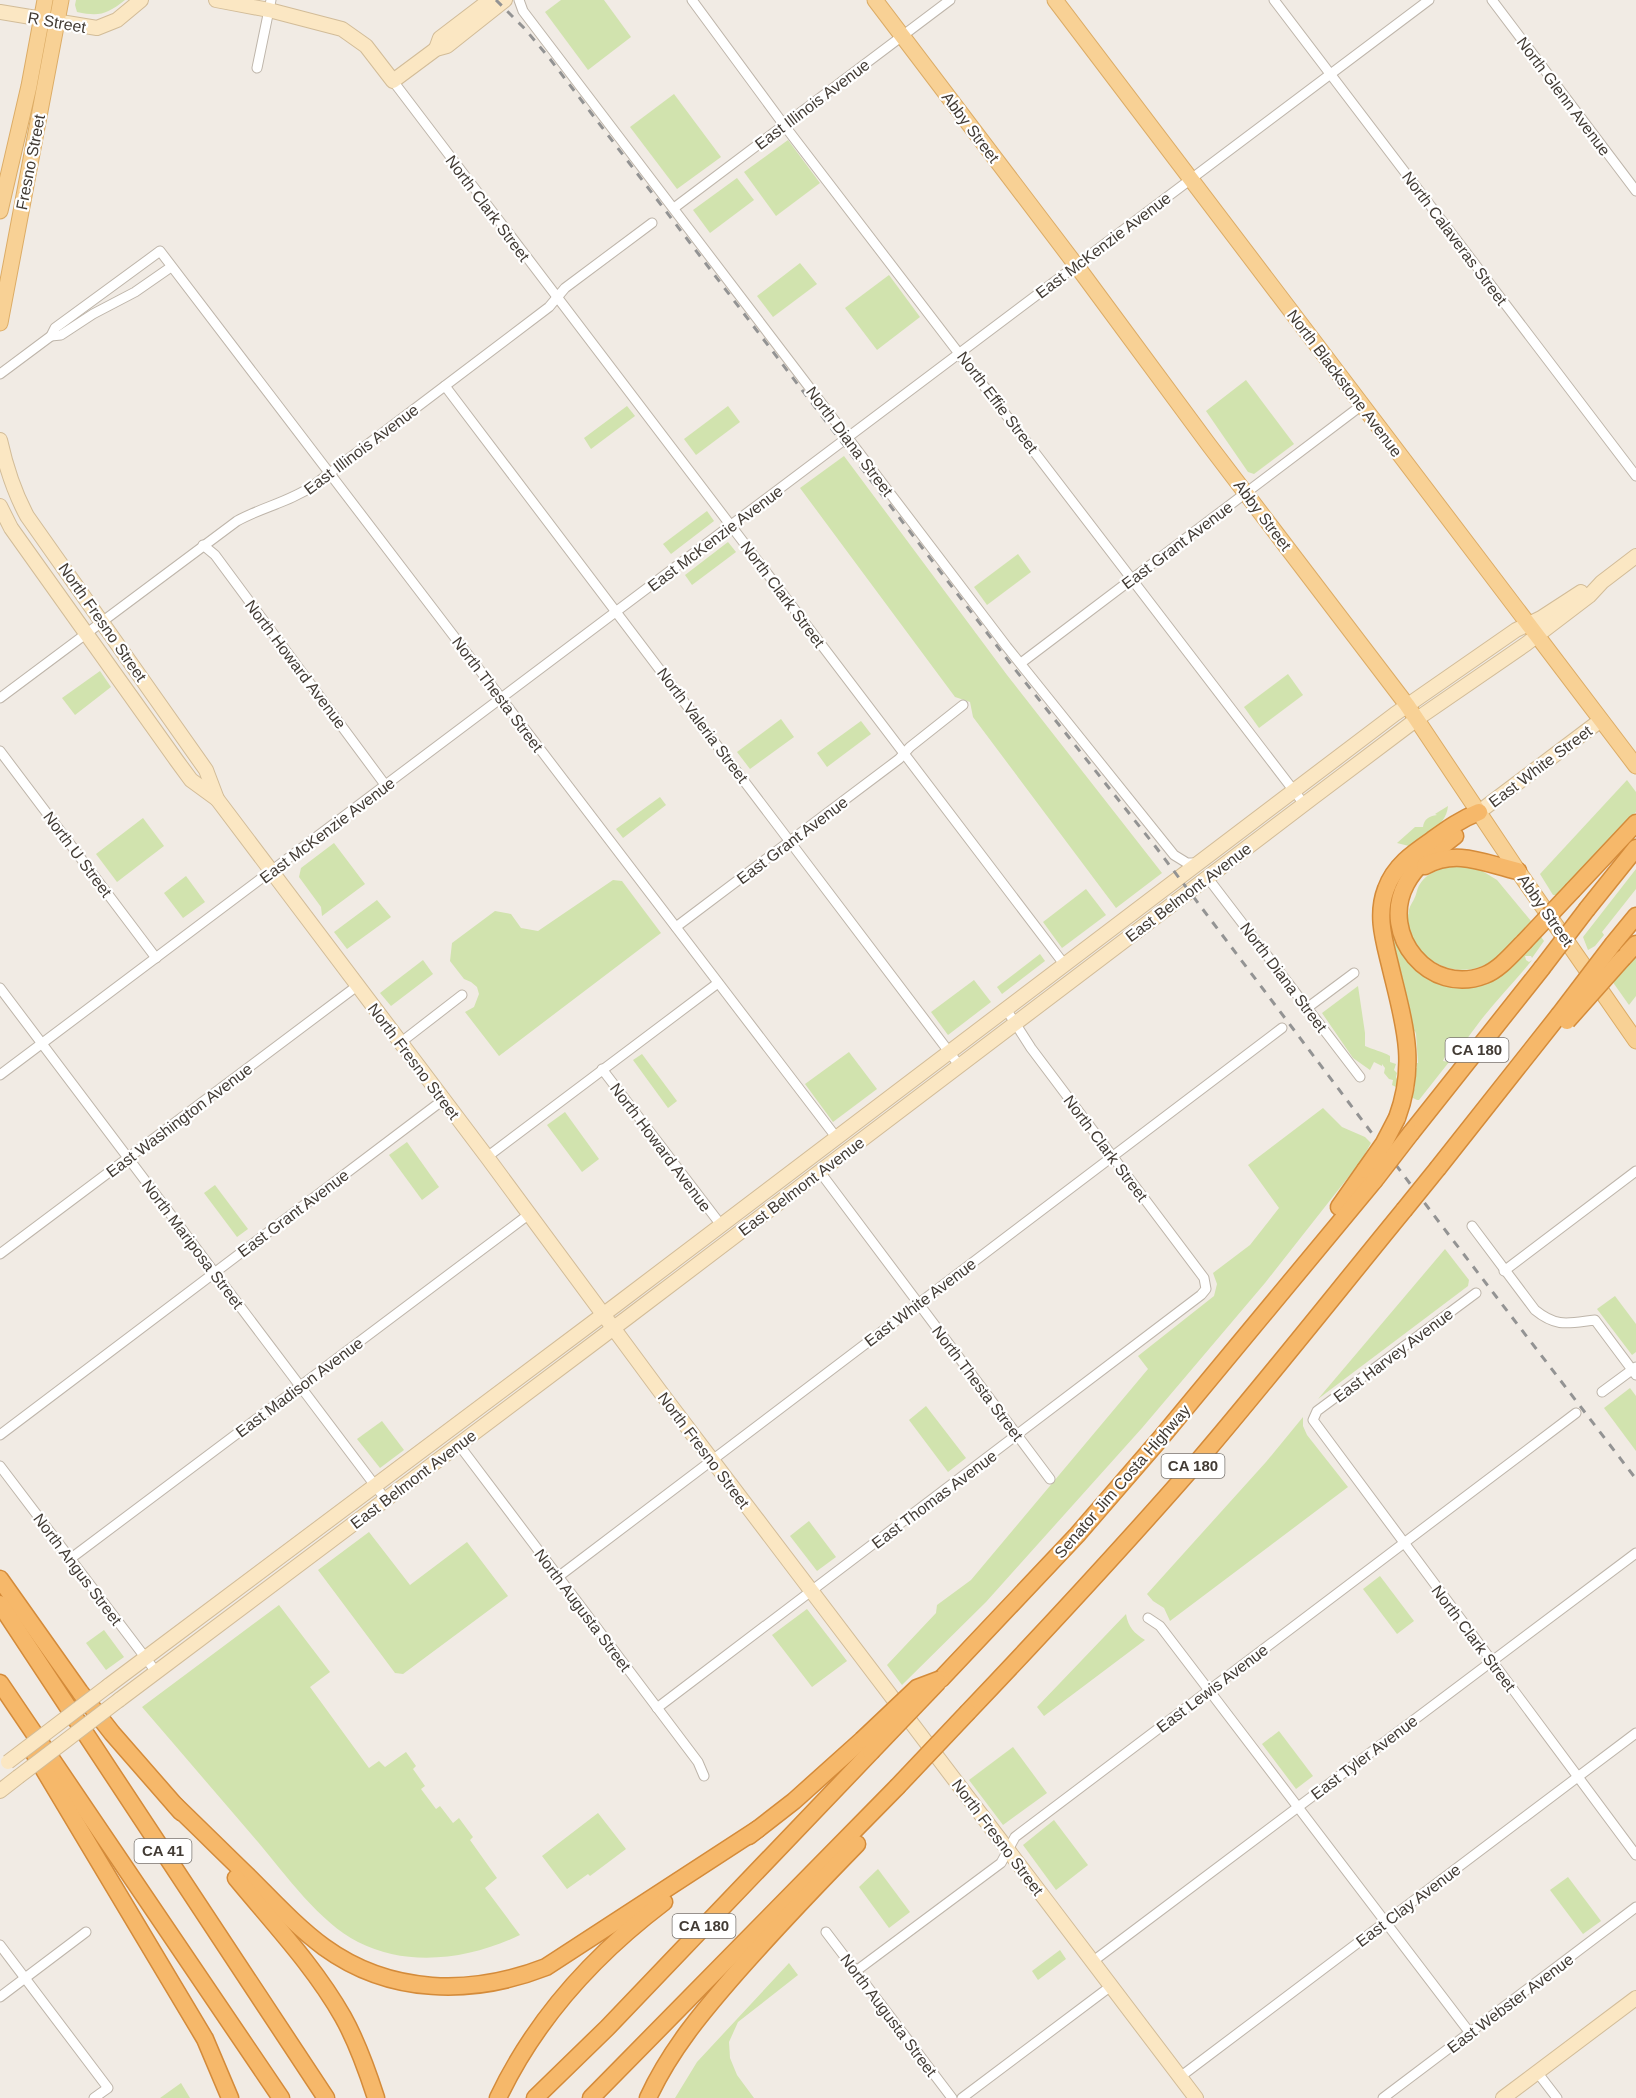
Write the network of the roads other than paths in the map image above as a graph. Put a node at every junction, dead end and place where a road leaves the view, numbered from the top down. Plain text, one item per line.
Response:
1 (45, 0) edge
2 (62, 0) edge
3 (141, 0) edge
4 (216, 0) edge
5 (490, 0) edge
6 (505, 0) edge
7 (519, 0) edge
8 (692, 0) edge
9 (875, 0) edge
10 (950, 0) edge
11 (1055, 0) edge
12 (1274, 0) edge
13 (1429, 0) edge
14 (1492, 0) edge
15 (270, 5) edge
16 (0, 12) edge
17 (41, 20) junction
18 (57, 22) junction
19 (902, 36) junction
20 (436, 49) junction
21 (257, 68) dead end
22 (1330, 75) junction
23 (393, 81) junction
24 (784, 125) junction
25 (1190, 180) junction
26 (2, 188) edge
27 (1636, 191) edge
28 (25, 192) junction
29 (674, 208) junction
30 (0, 211) edge
31 (652, 223) dead end
32 (1076, 266) junction
33 (171, 267) junction
34 (556, 298) junction
35 (0, 323) edge
36 (51, 336) junction
37 (960, 353) junction
38 (0, 374) edge
39 (446, 386) junction
40 (1362, 405) junction
41 (848, 438) junction
42 (0, 441) edge
43 (330, 473) junction
44 (1636, 476) edge
45 (1246, 493) junction
46 (0, 506) edge
47 (732, 525) junction
48 (204, 545) junction
49 (1636, 556) edge
50 (1133, 578) junction
51 (617, 612) junction
52 (102, 621) junction
53 (1533, 630) junction
54 (87, 633) junction
55 (1021, 663) junction
56 (0, 698) edge
57 (502, 699) junction
58 (963, 705) dead end
59 (1407, 705) junction
60 (1417, 719) junction
61 (1600, 720) junction
62 (0, 751) edge
63 (905, 753) junction
64 (1636, 766) edge
65 (386, 786) junction
66 (1294, 790) junction
67 (218, 799) junction
68 (1304, 804) junction
69 (1479, 812) junction
70 (1636, 823) edge
71 (1234, 834) junction
72 (791, 841) junction
73 (1636, 848) edge
74 (1197, 863) junction
75 (271, 871) junction
76 (1518, 871) junction
77 (1207, 877) junction
78 (1408, 880) junction
79 (1636, 916) edge
80 (676, 927) junction
81 (1636, 944) edge
82 (1618, 951) junction
83 (156, 958) junction
84 (1064, 964) junction
85 (1354, 973) dead end
86 (718, 983) junction
87 (357, 986) junction
88 (0, 988) edge
89 (462, 995) dead end
90 (1307, 1008) junction
91 (1006, 1009) junction
92 (1014, 1023) junction
93 (1282, 1028) dead end
94 (1636, 1041) edge
95 (400, 1042) junction
96 (42, 1044) junction
97 (949, 1051) junction
98 (959, 1065) junction
99 (602, 1069) junction
100 (0, 1075) edge
101 (1360, 1077) dead end
102 (443, 1100) junction
103 (836, 1137) junction
104 (487, 1157) junction
105 (1112, 1157) junction
106 (128, 1158) junction
107 (1636, 1171) edge
108 (820, 1172) junction
109 (1369, 1175) junction
110 (528, 1215) junction
111 (721, 1225) junction
112 (1472, 1226) dead end
113 (0, 1254) edge
114 (1504, 1271) junction
115 (214, 1272) junction
116 (1207, 1287) joint
117 (1476, 1293) dead end
118 (919, 1303) junction
119 (603, 1315) junction
120 (613, 1329) junction
121 (1635, 1370) edge
122 (300, 1386) junction
123 (1602, 1392) dead end
124 (1576, 1413) dead end
125 (1313, 1420) joint
126 (0, 1435) edge
127 (1017, 1435) junction
128 (459, 1445) junction
129 (712, 1460) junction
130 (0, 1466) edge
131 (1050, 1479) dead end
132 (375, 1486) junction
133 (386, 1500) junction
134 (1404, 1543) junction
135 (1636, 1553) edge
136 (70, 1559) junction
137 (558, 1577) junction
138 (0, 1579) edge
139 (812, 1592) junction
140 (0, 1604) edge
141 (1148, 1618) dead end
142 (146, 1658) junction
143 (1492, 1662) junction
144 (157, 1672) junction
145 (0, 1683) edge
146 (1209, 1690) junction
147 (0, 1696) edge
148 (657, 1708) junction
149 (1636, 1733) edge
150 (867, 1746) junction
151 (4, 1765) edge
152 (704, 1776) dead end
153 (1578, 1777) junction
154 (897, 1787) junction
155 (0, 1791) edge
156 (175, 1805) junction
157 (1298, 1807) junction
158 (758, 1830) junction
159 (1008, 1850) junction
160 (1636, 1855) edge
161 (1636, 1907) edge
162 (1386, 1922) junction
163 (86, 1932) dead end
164 (826, 1932) dead end
165 (0, 1945) edge
166 (1092, 1962) junction
167 (856, 1971) junction
168 (25, 1978) junction
169 (1111, 1986) junction
170 (0, 1997) edge
171 (1636, 1998) edge
172 (1470, 2033) junction
173 (245, 2045) junction
174 (1537, 2072) junction
175 (1180, 2077) junction
176 (94, 2098) edge
177 (230, 2098) edge
178 (273, 2098) edge
179 (281, 2098) edge
180 (326, 2098) edge
181 (376, 2098) edge
182 (498, 2098) edge
183 (536, 2098) edge
184 (591, 2098) edge
185 (648, 2098) edge
186 (952, 2098) edge
187 (962, 2098) edge
188 (1196, 2098) edge
189 (1383, 2098) edge
190 (1503, 2098) edge
191 (1557, 2098) edge

1 - 17 main road, Fresno Street
2 - 18 main road, Fresno Street
3 - 18 main road, R Street
4 - 15 main road
5 - 20 main road
6 - 20 main road
7 - 29 street, North Diana Street
8 - 24 street, North Effie Street
9 - 19 main road, Abby Street
10 - 19 street, East Illinois Avenue
11 - 25 main road, North Blackstone Avenue
12 - 22 street, North Calaveras Street
13 - 22 street, East McKenzie Avenue
14 - 27 street, North Glenn Avenue
15 - 21 street
15 - 23 main road
16 - 17 main road, R Street
17 - 18 main road, R Street
17 - 26 main road, Fresno Street
18 - 28 main road, Fresno Street
19 - 24 street, East Illinois Avenue
19 - 32 main road, Abby Street
20 - 23 main road
22 - 25 street, East McKenzie Avenue
22 - 44 street, North Calaveras Street
23 - 34 street, North Clark Street
24 - 29 street, East Illinois Avenue
24 - 37 street, North Effie Street
25 - 32 street, East McKenzie Avenue
25 - 40 main road, North Blackstone Avenue
26 - 28 street
26 - 30 main road, Fresno Street
28 - 35 main road, Fresno Street
29 - 41 street, North Diana Street
31 - 34 street, East Illinois Avenue
32 - 37 street, East McKenzie Avenue
32 - 45 main road, Abby Street
33 - 36 street
33 - 36 street, North Thesta Street
33 - 43 street, North Thesta Street
34 - 39 street, East Illinois Avenue
34 - 47 street, North Clark Street
36 - 38 street
37 - 41 street, East McKenzie Avenue
37 - 50 street, North Effie Street
39 - 43 street, East Illinois Avenue
39 - 51 street, North Valeria Street
40 - 45 street, East Grant Avenue
40 - 53 main road, North Blackstone Avenue
41 - 47 street, East McKenzie Avenue
41 - 55 street, North Diana Street
42 - 52 main road, North Fresno Street
43 - 48 street, East Illinois Avenue
43 - 57 street, North Thesta Street
45 - 50 street, East Grant Avenue
45 - 59 main road, Abby Street
46 - 54 main road, North Fresno Street
47 - 51 street, East McKenzie Avenue
47 - 63 street, North Clark Street
48 - 52 street, East Illinois Avenue
48 - 65 street, North Howard Avenue
49 - 53 main road, East Belmont Avenue
50 - 55 street, East Grant Avenue
50 - 66 street, North Effie Street
51 - 57 street, East McKenzie Avenue
51 - 72 street, North Valeria Street
52 - 54 street, East Illinois Avenue
52 - 67 main road, North Fresno Street
53 - 59 main road, East Belmont Avenue
53 - 60 main road, East Belmont Avenue
53 - 61 main road, North Blackstone Avenue
54 - 56 street, East Illinois Avenue
54 - 67 main road, North Fresno Street
55 - 74 street, North Diana Street
57 - 65 street, East McKenzie Avenue
57 - 80 street, North Thesta Street
58 - 63 street, East Grant Avenue
59 - 60 main road, Abby Street
59 - 66 main road, East Belmont Avenue
60 - 68 main road, East Belmont Avenue
60 - 69 main road, Abby Street
61 - 64 main road, North Blackstone Avenue
61 - 69 main road, East White Street
62 - 83 street, North U Street
63 - 72 street, East Grant Avenue
63 - 84 street, North Clark Street
65 - 75 street, East McKenzie Avenue
66 - 68 street, North Effie Street
66 - 71 main road, East Belmont Avenue
67 - 75 main road, North Fresno Street
68 - 77 main road, East Belmont Avenue
69 - 76 main road, Abby Street
69 - 78 highway
69 - 109 highway, bridge
70 - 78 highway, bridge
71 - 74 main road, East Belmont Avenue
71 - 77 main road
72 - 80 street, East Grant Avenue
72 - 97 street, North Valeria Street
73 - 109 highway, Senator Jim Costa Highway / CA 180, bridge
74 - 84 main road, East Belmont Avenue
75 - 83 street, East McKenzie Avenue
75 - 87 main road, North Fresno Street
76 - 78 highway
76 - 94 main road, Abby Street
77 - 90 street, North Diana Street
77 - 92 main road, East Belmont Avenue
79 - 82 highway, CA 180
80 - 86 street, North Thesta Street
81 - 82 highway
82 - 154 highway, CA 180, bridge
83 - 96 street, East McKenzie Avenue
84 - 91 main road, East Belmont Avenue
85 - 90 street
86 - 99 street
86 - 103 street, North Thesta Street
87 - 95 main road, North Fresno Street
87 - 106 street, East Washington Avenue
88 - 96 street, North Mariposa Street
89 - 95 street
90 - 101 street, North Diana Street
91 - 92 street, North Clark Street
91 - 97 main road, East Belmont Avenue
92 - 98 main road, East Belmont Avenue
92 - 105 street, North Clark Street
93 - 105 street, East White Avenue
95 - 102 main road, North Fresno Street
96 - 100 street, East McKenzie Avenue
96 - 106 street, North Mariposa Street
97 - 98 street, North Valeria Street
97 - 103 main road, East Belmont Avenue
98 - 108 main road, East Belmont Avenue
99 - 104 street
99 - 111 street, North Howard Avenue
102 - 104 main road, North Fresno Street
102 - 115 street, East Grant Avenue
103 - 111 main road, East Belmont Avenue
104 - 110 main road, North Fresno Street
105 - 116 street, North Clark Street
105 - 118 street, East White Avenue
106 - 113 street, East Washington Avenue
106 - 115 street, North Mariposa Street
107 - 114 street
108 - 118 street, North Thesta Street
108 - 120 main road, East Belmont Avenue
109 - 150 highway, Senator Jim Costa Highway / CA 180, bridge
110 - 119 main road, North Fresno Street
110 - 122 street, East Madison Avenue
111 - 119 main road, East Belmont Avenue
112 - 114 street
114 - 121 street
115 - 122 street, North Mariposa Street
115 - 126 street, East Grant Avenue
116 - 127 street, East Thomas Avenue
117 - 125 street, East Harvey Avenue
118 - 127 street, North Thesta Street
118 - 129 street, East White Avenue
119 - 120 main road, North Fresno Street
119 - 132 main road, East Belmont Avenue
120 - 128 main road, East Belmont Avenue
120 - 129 main road, North Fresno Street
121 - 123 street
122 - 132 street, North Mariposa Street
122 - 136 street, East Madison Avenue
124 - 134 street, East Lewis Avenue
125 - 134 street, North Clark Street
127 - 131 street, North Thesta Street
127 - 139 street, East Thomas Avenue
128 - 133 main road, East Belmont Avenue
128 - 137 street, North Augusta Street
129 - 137 street, East White Avenue
129 - 139 main road, North Fresno Street
130 - 136 street, North Angus Street
132 - 133 street, North Mariposa Street
132 - 142 main road, East Belmont Avenue
133 - 144 main road, East Belmont Avenue
134 - 143 street, North Clark Street
134 - 146 street, East Lewis Avenue
135 - 143 street, East Tyler Avenue
136 - 142 street, North Angus Street
137 - 148 street, North Augusta Street
138 - 156 highway
139 - 148 street, East Thomas Avenue
139 - 159 main road, North Fresno Street
140 - 180 highway, CA 41
141 - 146 street
142 - 144 street, North Angus Street
142 - 151 main road, East Belmont Avenue, bridge
143 - 153 street, North Clark Street
143 - 157 street, East Tyler Avenue
144 - 155 main road, East Belmont Avenue, bridge
145 - 173 highway, CA 41
146 - 157 street
146 - 159 street, East Lewis Avenue
147 - 177 highway
148 - 152 street, North Augusta Street
149 - 153 street, East Clay Avenue
150 - 158 highway
150 - 183 highway, CA 180
153 - 160 street, North Clark Street
153 - 162 street, East Clay Avenue
154 - 184 highway, CA 180
154 - 185 highway
156 - 158 highway
156 - 181 highway
157 - 162 street
157 - 166 street, East Tyler Avenue
158 - 182 highway
159 - 166 main road, North Fresno Street
159 - 167 street, East Lewis Avenue
161 - 172 street, East Webster Avenue
162 - 172 street
162 - 175 street, East Clay Avenue
163 - 168 street
164 - 167 street, North Augusta Street
165 - 168 street
166 - 169 main road, North Fresno Street
167 - 186 street, North Augusta Street
168 - 170 street
168 - 176 street
169 - 175 main road, North Fresno Street
169 - 187 street
171 - 174 main road
172 - 189 street, East Webster Avenue
173 - 178 highway
173 - 179 highway, CA 41
174 - 190 main road
174 - 191 street
175 - 188 main road, North Fresno Street

